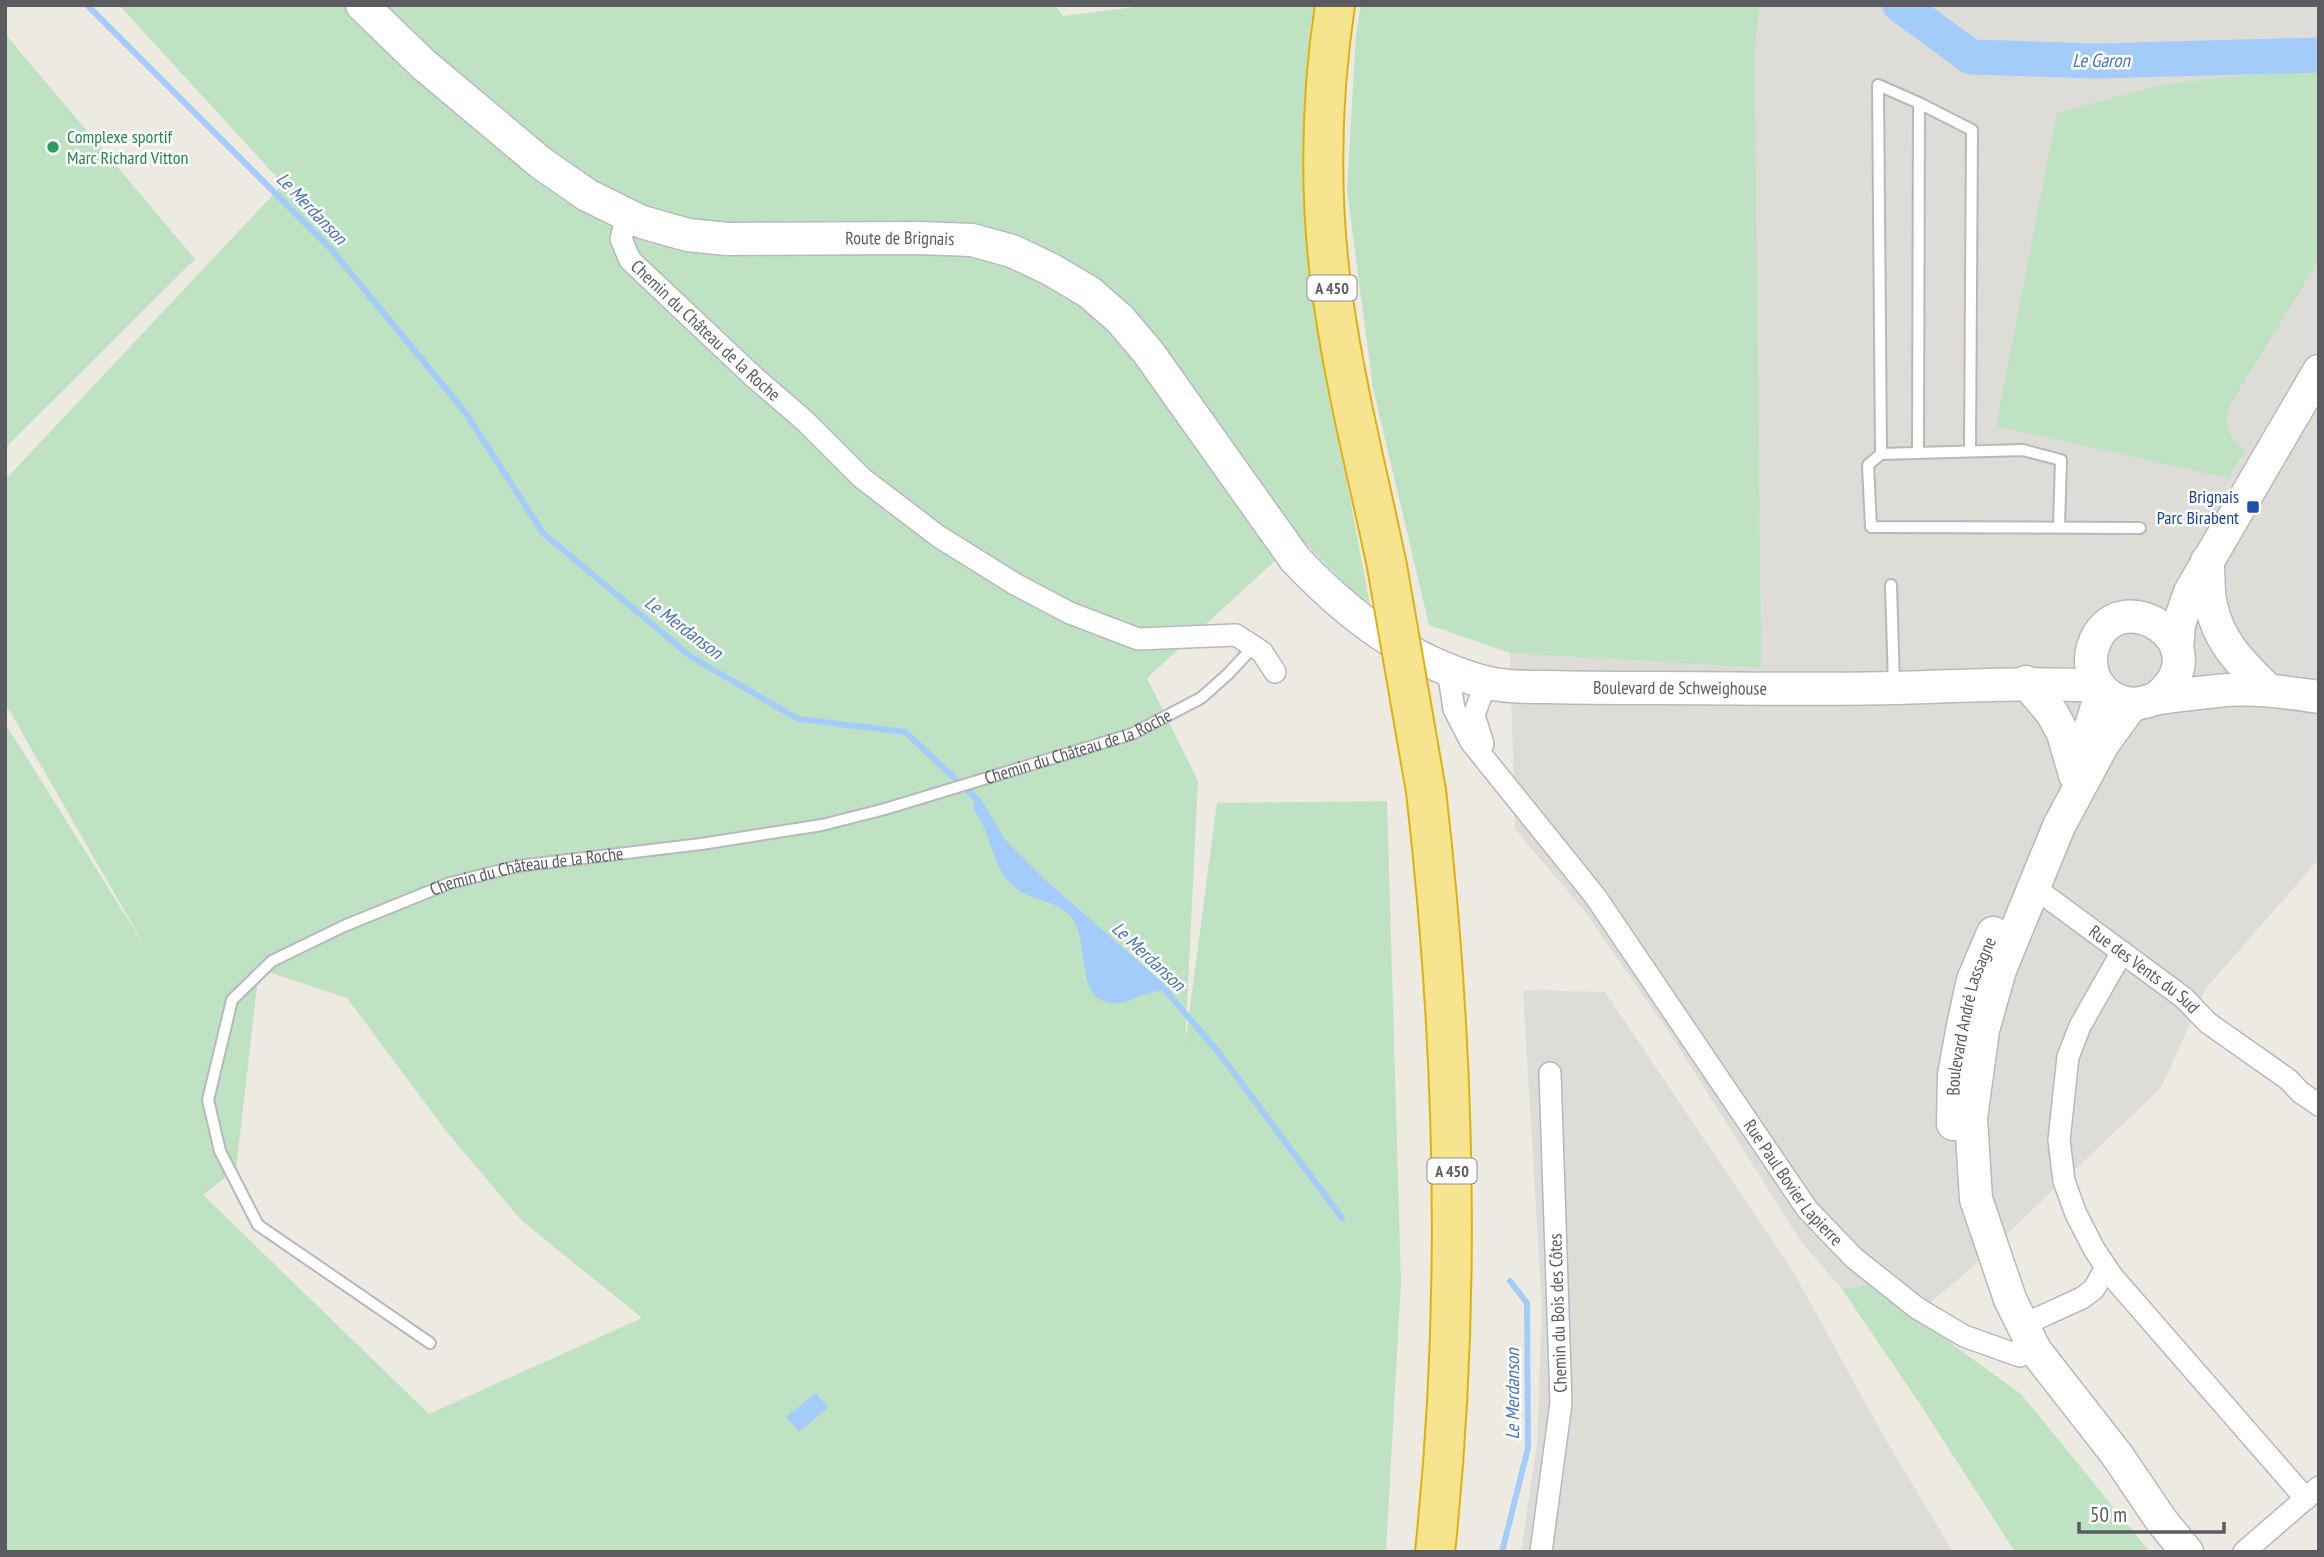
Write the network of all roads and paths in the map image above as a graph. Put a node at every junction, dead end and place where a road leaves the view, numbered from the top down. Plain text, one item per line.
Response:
1 (362, 5) edge
2 (1335, 5) edge
3 (1919, 103) junction
4 (627, 216) junction
5 (2319, 371) edge
6 (1970, 451) junction
7 (1918, 453) junction
8 (1881, 454) junction
9 (2263, 465) junction
10 (2059, 526) junction
11 (2140, 528) dead end
12 (2207, 561) junction
13 (1891, 585) dead end
14 (1351, 614) joint
15 (2144, 617) junction
16 (2094, 643) junction
17 (1254, 646) junction
18 (2178, 656) junction
19 (1448, 670) junction
20 (1275, 672) dead end
21 (1486, 682) junction
22 (2026, 682) junction
23 (1894, 688) junction
24 (2101, 688) junction
25 (2222, 690) junction
26 (2268, 690) junction
27 (2319, 696) edge
28 (2143, 701) junction
29 (1494, 772) junction
30 (2075, 775) junction
31 (2035, 888) junction
32 (2122, 952) junction
33 (1550, 1073) dead end
34 (2319, 1105) edge
35 (2106, 1267) junction
36 (2022, 1340) junction
37 (430, 1343) dead end
38 (2312, 1493) edge
39 (2161, 1520) junction
40 (1435, 1552) edge
41 (1541, 1552) edge
42 (2187, 1552) edge
43 (2244, 1552) edge

1 - 4 main road, Route de Brignais
2 - 40 highway, A 450, bridge
3 - 6 lane
3 - 7 lane
3 - 8 lane
4 - 14 main road, Route de Brignais
4 - 17 street, Chemin du Château de la Roche
5 - 9 main road
6 - 7 lane
6 - 10 lane
7 - 8 lane
8 - 10 lane
9 - 12 main road
9 - 15 main road
10 - 11 lane
12 - 18 main road
12 - 26 main road
13 - 23 lane
14 - 19 main road, Boulevard de Schweighouse
15 - 16 main road
15 - 18 main road
16 - 22 main road, Boulevard de Schweighouse
16 - 24 main road
17 - 20 street
17 - 37 lane, Chemin du Château de la Roche
18 - 25 main road
18 - 28 main road
19 - 21 main road, Boulevard de Schweighouse
19 - 29 street, Rue Paul Bovier Lapierre
21 - 23 main road, Boulevard de Schweighouse
21 - 29 street, Rue Paul Bovier Lapierre
22 - 23 main road, Boulevard de Schweighouse
22 - 24 main road, Boulevard de Schweighouse
22 - 30 main road
24 - 28 main road
24 - 30 main road, Boulevard André Lassagne
25 - 26 main road
25 - 28 main road
26 - 27 main road
28 - 31 main road
29 - 36 street, Rue Paul Bovier Lapierre
30 - 36 main road, Boulevard André Lassagne
31 - 32 street, Rue des Vents du Sud
31 - 36 main road
32 - 34 street, Rue des Vents du Sud
32 - 35 street
33 - 41 street, Chemin du Bois des Côtes
35 - 36 street
35 - 38 street
36 - 39 main road
36 - 39 main road
38 - 43 street
39 - 42 main road

